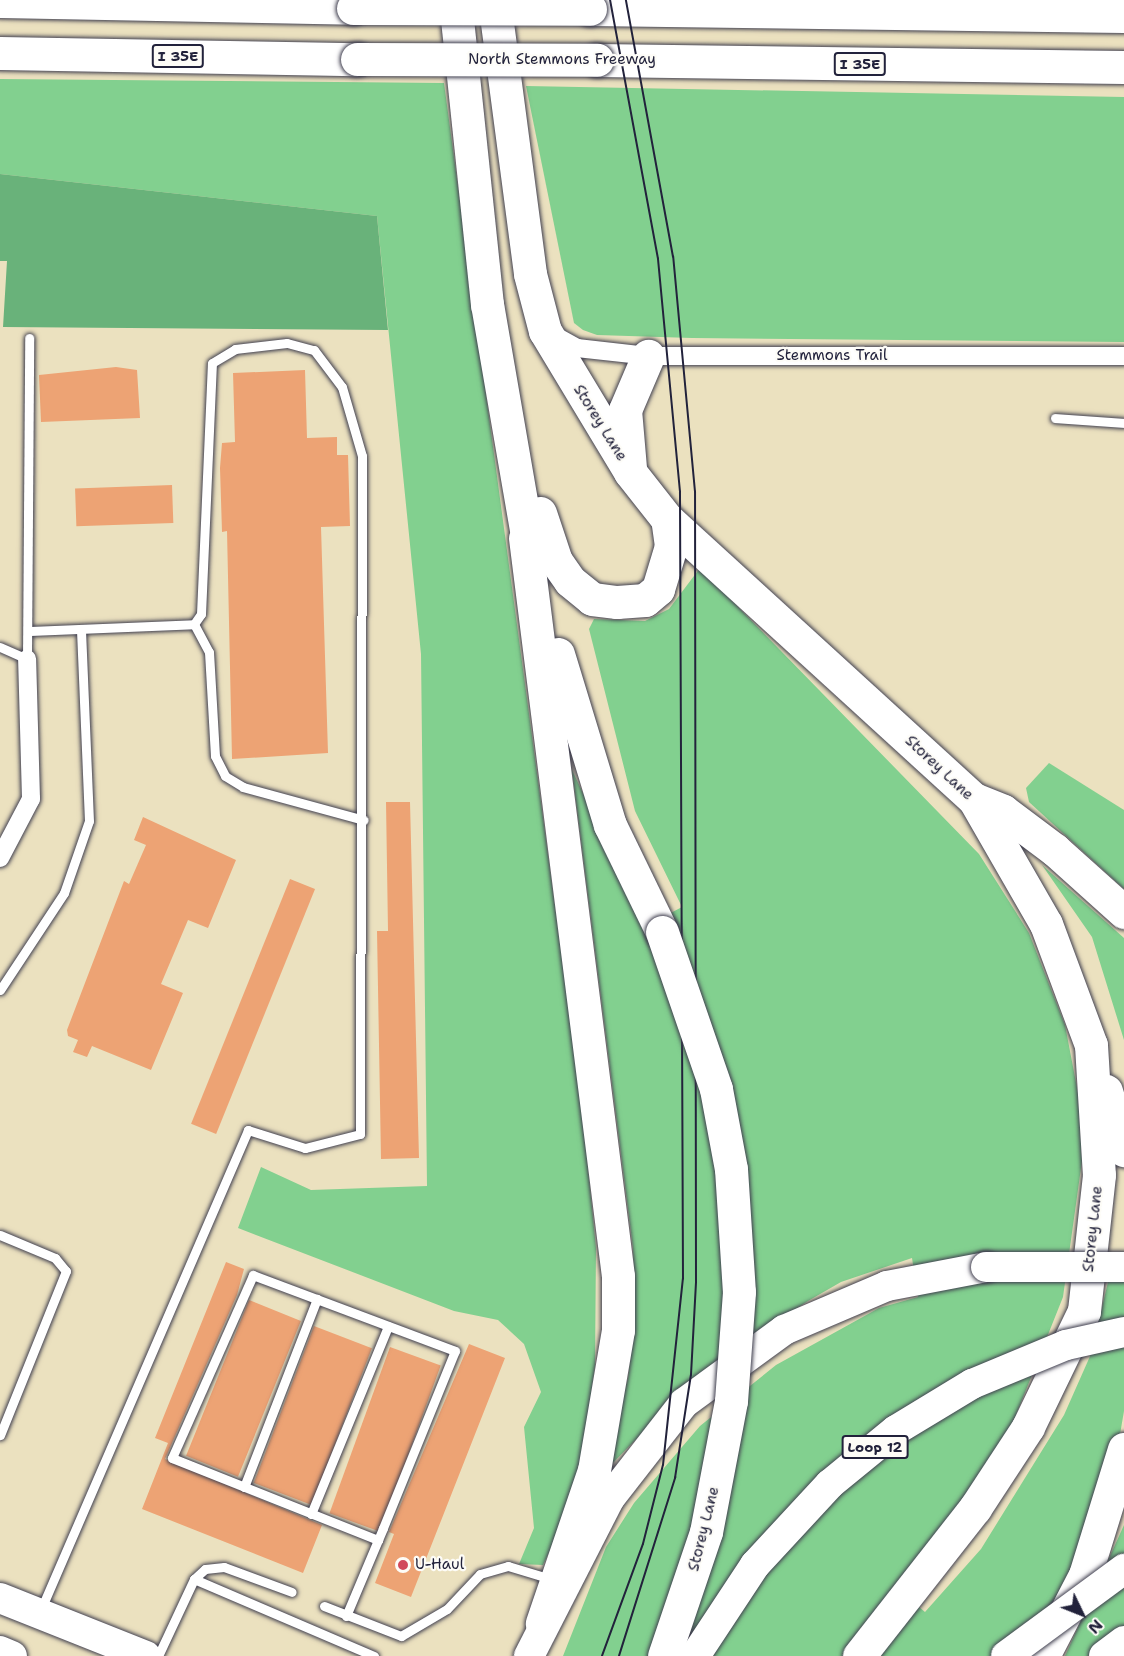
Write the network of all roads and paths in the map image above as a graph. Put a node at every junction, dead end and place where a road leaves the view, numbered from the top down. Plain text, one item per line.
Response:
1 (455, 0) edge
2 (494, 0) edge
3 (0, 2) edge
4 (1124, 16) edge
5 (0, 53) edge
6 (1124, 67) edge
7 (545, 331) junction
8 (29, 338) dead end
9 (648, 356) junction
10 (1124, 356) edge
11 (504, 393) junction
12 (1055, 418) dead end
13 (1124, 423) edge
14 (630, 472) junction
15 (667, 519) junction
16 (525, 538) junction
17 (194, 624) junction
18 (81, 629) junction
19 (30, 631) junction
20 (0, 647) edge
21 (27, 659) junction
22 (974, 799) junction
23 (364, 819) junction
24 (0, 858) edge
25 (1124, 912) edge
26 (0, 990) edge
27 (1091, 1045) junction
28 (1124, 1150) edge
29 (0, 1235) edge
30 (1124, 1267) edge
31 (317, 1299) junction
32 (388, 1326) junction
33 (1124, 1332) edge
34 (0, 1435) edge
35 (1124, 1449) edge
36 (244, 1487) junction
37 (311, 1514) junction
38 (378, 1540) junction
39 (1124, 1569) edge
40 (194, 1579) junction
41 (565, 1579) junction
42 (292, 1592) dead end
43 (0, 1598) edge
44 (324, 1606) dead end
45 (39, 1614) junction
46 (346, 1616) junction
47 (1124, 1641) edge
48 (535, 1646) edge
49 (0, 1651) edge
50 (12, 1656) edge
51 (146, 1656) edge
52 (158, 1656) edge
53 (374, 1656) edge
54 (663, 1656) edge
55 (695, 1656) edge
56 (859, 1656) edge
57 (1006, 1656) edge
58 (1043, 1656) edge
59 (1104, 1656) edge

1 - 11 highway, Storey Lane
2 - 7 highway, Storey Lane
3 - 4 highway, bridge
5 - 6 highway, North Stemmons Freeway / I 35E, bridge
7 - 9 street, Stemmons Trail
7 - 14 highway, Storey Lane
8 - 19 lane
9 - 10 street, Stemmons Trail
9 - 14 highway
11 - 15 highway
11 - 16 highway, Storey Lane
12 - 13 lane
14 - 15 highway, Storey Lane
15 - 22 highway, Storey Lane
16 - 41 highway
16 - 54 highway, Storey Lane, bridge
17 - 18 lane
17 - 23 lane
17 - 23 lane
18 - 19 lane
18 - 26 lane
19 - 21 lane
20 - 21 lane
21 - 24 street
22 - 25 highway
22 - 27 highway, Storey Lane
23 - 45 lane
27 - 28 highway
27 - 56 highway, Storey Lane
29 - 34 lane
30 - 41 main road, bridge
31 - 32 lane
31 - 36 lane
31 - 36 lane
32 - 37 lane
32 - 38 lane
33 - 55 main road, Loop 12, bridge
35 - 58 highway
36 - 37 lane
37 - 38 lane
38 - 46 lane
39 - 57 main road, bridge
40 - 42 lane
40 - 52 lane
40 - 53 lane
41 - 46 lane
41 - 48 highway
43 - 45 main road
44 - 46 lane
45 - 51 main road
47 - 59 main road
49 - 50 main road

